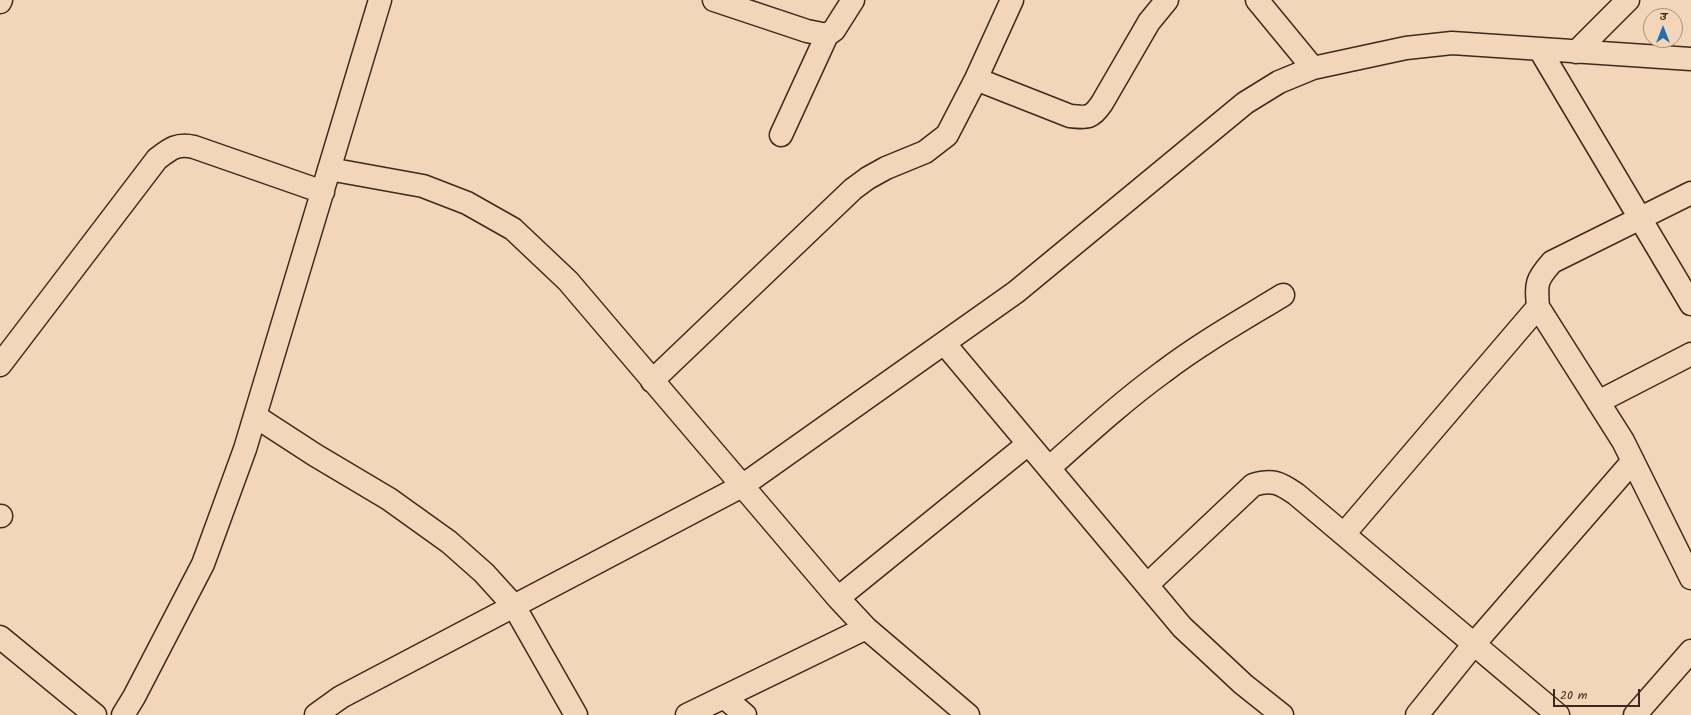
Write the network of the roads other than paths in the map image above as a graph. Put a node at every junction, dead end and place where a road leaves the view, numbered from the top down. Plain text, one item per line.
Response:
1 (380, 0) edge
2 (853, 0) edge
3 (1012, 0) edge
4 (1167, 0) edge
5 (1257, 0) edge
6 (1628, 0) edge
7 (725, 2) edge
8 (827, 35) junction
9 (1540, 50) junction
10 (1576, 52) junction
11 (1691, 59) edge
12 (1313, 68) junction
13 (976, 79) junction
14 (781, 135) dead end
15 (329, 170) junction
16 (323, 192) junction
17 (1691, 193) edge
18 (1641, 219) junction
19 (1283, 295) dead end
20 (1691, 304) edge
21 (1538, 307) junction
22 (944, 342) junction
23 (1691, 354) edge
24 (0, 365) edge
25 (652, 381) junction
26 (1598, 402) junction
27 (255, 416) junction
28 (1028, 444) junction
29 (1633, 461) junction
30 (1049, 468) junction
31 (742, 486) junction
32 (1344, 534) junction
33 (1691, 578) edge
34 (1147, 585) junction
35 (838, 598) junction
36 (514, 606) junction
37 (866, 628) junction
38 (0, 637) edge
39 (1474, 644) junction
40 (1691, 651) edge
41 (724, 697) junction
42 (95, 715) edge
43 (123, 715) edge
44 (316, 715) edge
45 (576, 715) edge
46 (687, 715) edge
47 (745, 715) edge
48 (968, 715) edge
49 (1282, 715) edge
50 (1417, 715) edge
51 (1558, 715) edge
52 (1635, 715) edge

1 - 15 street
2 - 8 street
3 - 13 street
4 - 13 street
5 - 12 street
6 - 10 street
7 - 8 street
8 - 14 street
9 - 10 street
9 - 12 street
9 - 18 street
10 - 11 street
12 - 22 street
13 - 25 street
15 - 16 street
15 - 25 street
16 - 24 street
16 - 27 street
17 - 18 street
18 - 20 street
18 - 21 street
19 - 30 street
21 - 26 street
21 - 32 street
22 - 28 street
22 - 31 street
23 - 26 street
25 - 31 street
26 - 29 street
27 - 36 street
27 - 43 street
28 - 30 street
28 - 35 street
29 - 33 street
29 - 39 street
30 - 34 street
31 - 35 street
31 - 36 street
32 - 34 street
32 - 39 street
34 - 49 street
35 - 37 street
36 - 44 street
36 - 45 street
37 - 41 street
37 - 48 street
38 - 42 street
39 - 50 street
39 - 51 street
40 - 52 street
41 - 46 street
41 - 47 street

